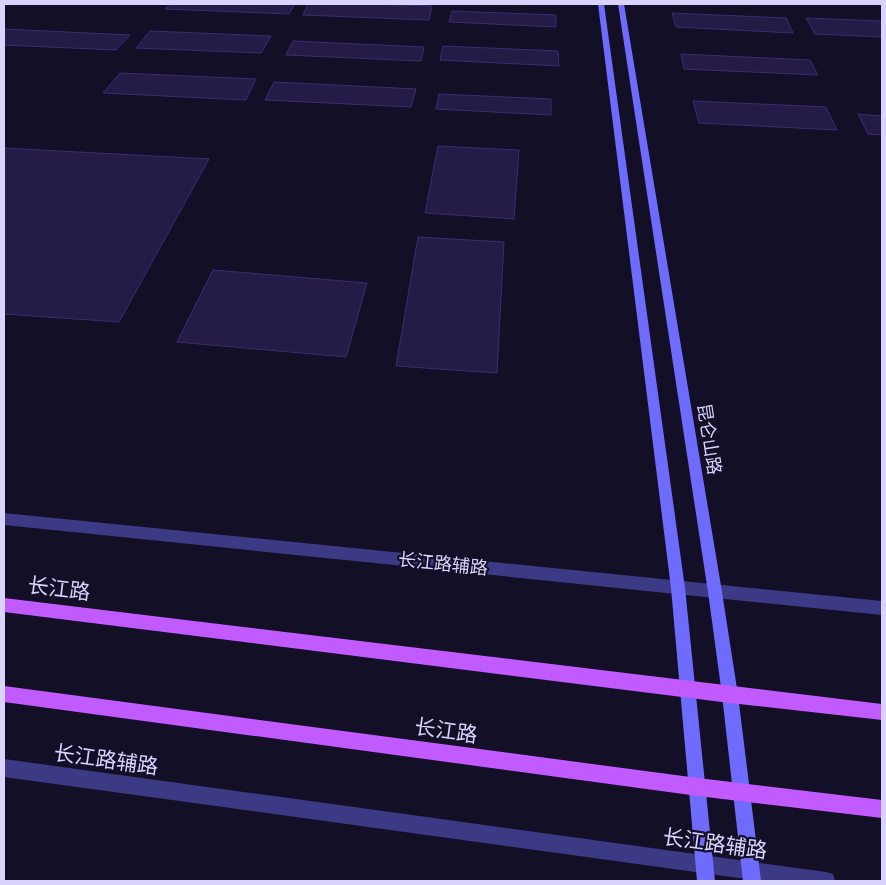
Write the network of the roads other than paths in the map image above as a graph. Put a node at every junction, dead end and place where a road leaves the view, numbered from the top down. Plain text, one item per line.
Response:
1 (601, 4) edge
2 (621, 4) edge
3 (4, 519) edge
4 (678, 588) junction
5 (716, 592) junction
6 (4, 605) edge
7 (882, 608) edge
8 (689, 690) junction
9 (4, 694) edge
10 (730, 695) junction
11 (882, 712) edge
12 (4, 768) edge
13 (698, 787) junction
14 (742, 792) junction
15 (882, 809) edge
16 (705, 873) edge
17 (751, 876) edge
18 (826, 881) edge

1 - 4 street
2 - 5 street, 昆仑山路
3 - 4 lane, 长江路辅路
4 - 5 lane, 长江路辅路
4 - 8 street
5 - 7 lane, 长江路辅路
5 - 10 street, 昆仑山路
6 - 8 main road, 长江路
8 - 10 main road, 长江路
8 - 13 street
9 - 13 main road, 长江路
10 - 11 main road, 长江路
10 - 14 street, 昆仑山路
12 - 16 lane, 长江路辅路
13 - 14 main road, 长江路
13 - 16 street
14 - 15 main road, 长江路
14 - 17 street, 昆仑山路
16 - 17 lane, 长江路辅路
17 - 18 lane, 长江路辅路

